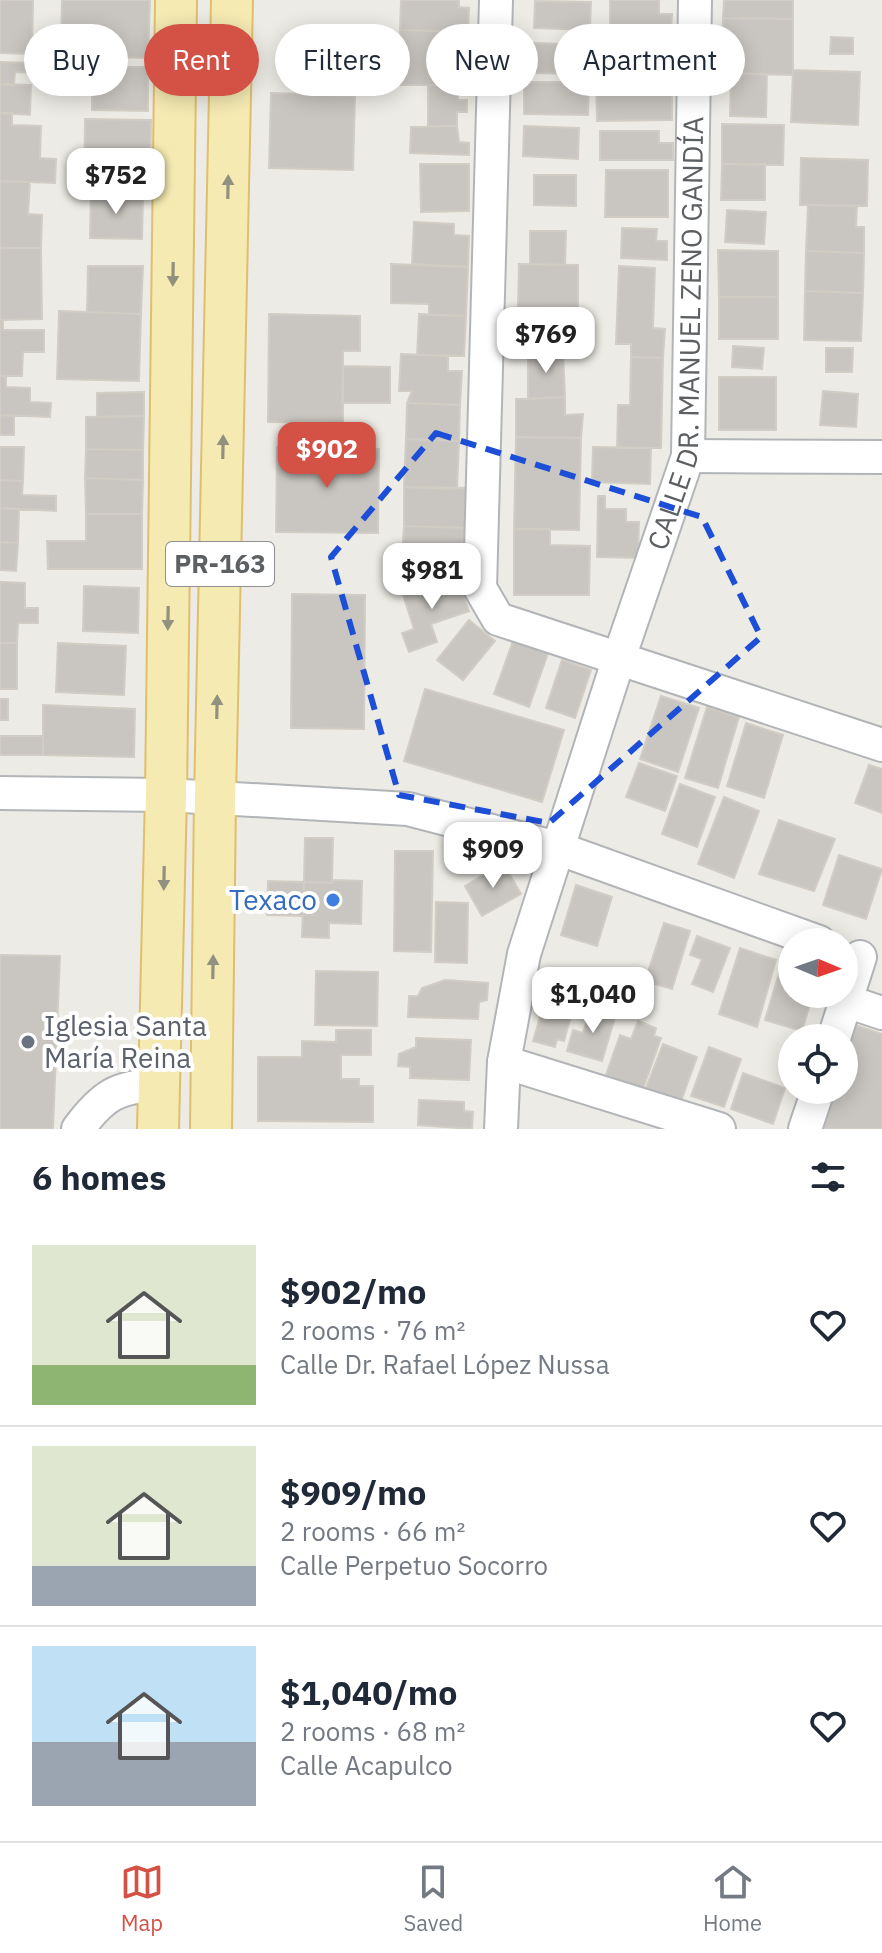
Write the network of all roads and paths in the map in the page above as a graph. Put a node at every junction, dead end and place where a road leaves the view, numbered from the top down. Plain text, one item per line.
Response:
1 (176, 0) edge
2 (232, 0) edge
3 (496, 0) edge
4 (695, 0) edge
5 (688, 456) junction
6 (882, 457) edge
7 (619, 658) junction
8 (882, 745) edge
9 (0, 793) edge
10 (166, 795) junction
11 (215, 798) junction
12 (557, 848) junction
13 (780, 928) edge
14 (858, 1005) edge
15 (882, 1013) edge
16 (504, 1062) junction
17 (159, 1084) junction
18 (813, 1104) edge
19 (78, 1129) edge
20 (158, 1129) edge
21 (211, 1129) edge
22 (501, 1129) edge
23 (719, 1129) edge
24 (805, 1129) edge

1 -> 10 main road, PR-163
11 -> 2 main road, PR-163
3 - 7 street
4 - 5 street, CALLE DR. MANUEL ZENO GANDÍA
5 - 6 street
5 - 7 street, CALLE DR. MANUEL ZENO GANDÍA
7 - 8 street
7 - 12 street, CALLE DR. MANUEL ZENO GANDÍA
9 - 10 street
10 - 11 street
10 -> 17 main road, PR-163
11 - 12 street
21 -> 11 main road, PR-163
12 - 13 street
12 - 16 street, CALLE DR. MANUEL ZENO GANDÍA
14 - 15 street
16 - 22 street, CALLE DR. MANUEL ZENO GANDÍA
16 - 23 street
17 - 19 street
17 - 20 main road, PR-163
18 - 24 street

